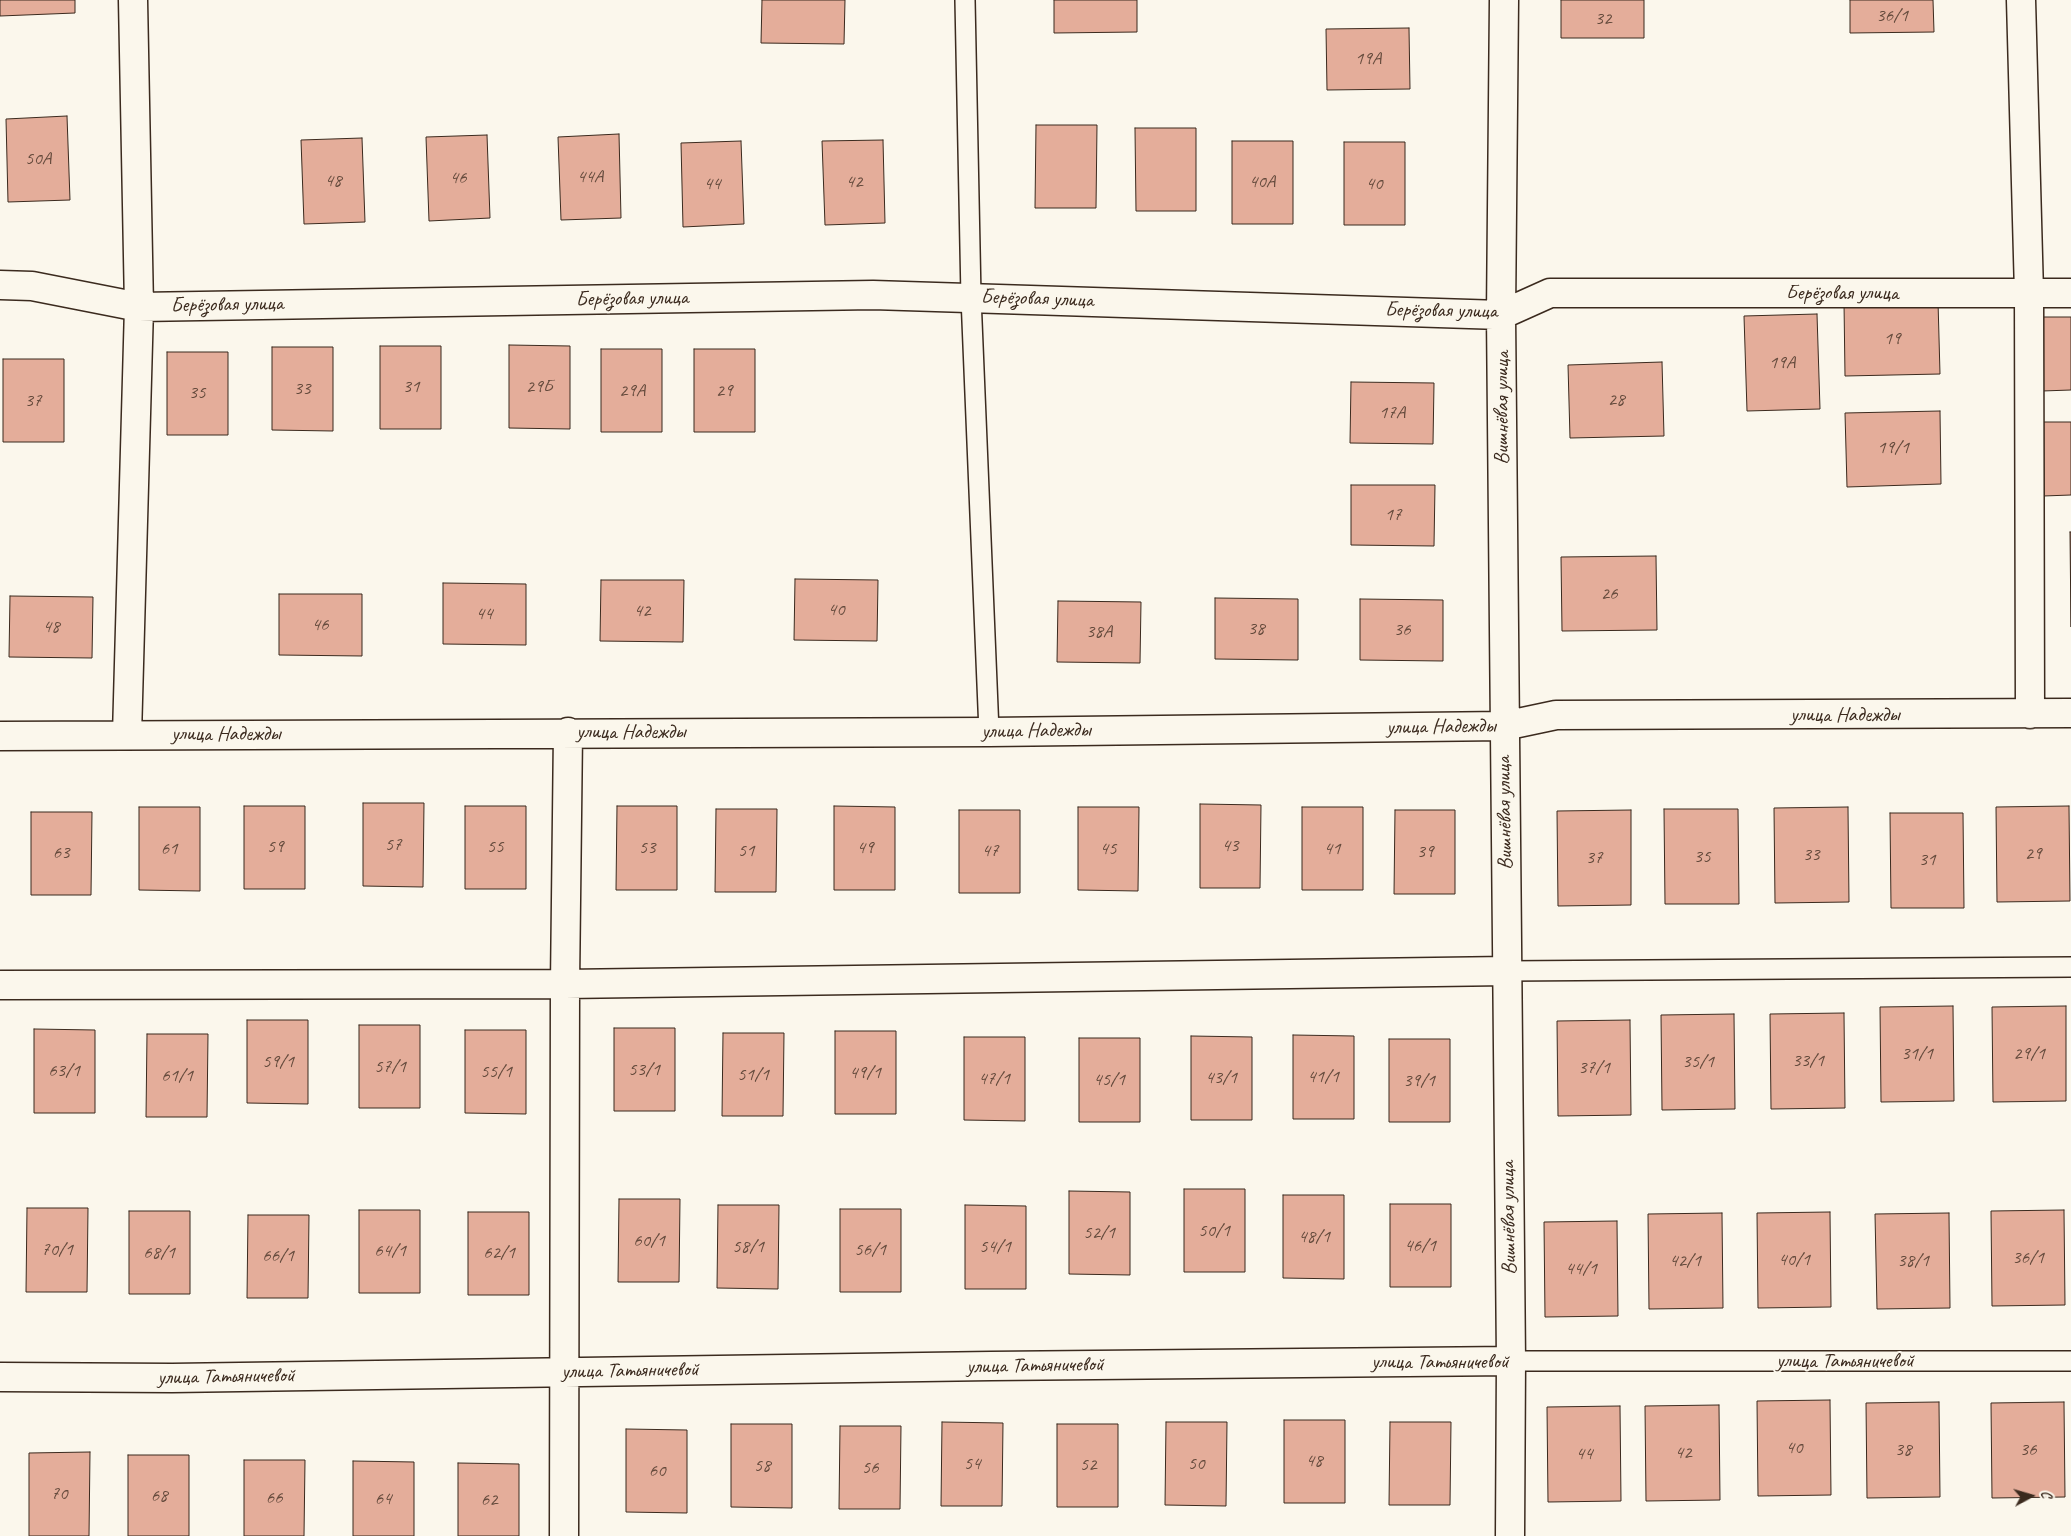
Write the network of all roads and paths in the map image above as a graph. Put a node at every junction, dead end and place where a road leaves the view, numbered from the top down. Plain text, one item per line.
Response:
1 (133, 0) edge
2 (965, 0) edge
3 (1504, 0) edge
4 (2021, 0) edge
5 (0, 285) edge
6 (2071, 293) edge
7 (2028, 294) junction
8 (971, 297) junction
9 (139, 307) junction
10 (1501, 315) junction
11 (2030, 714) junction
12 (2071, 714) edge
13 (1504, 726) junction
14 (568, 732) junction
15 (989, 732) junction
16 (127, 735) junction
17 (0, 736) edge
18 (2071, 967) edge
19 (1507, 971) junction
20 (565, 984) junction
21 (0, 985) edge
22 (2071, 1361) edge
23 (1511, 1362) junction
24 (564, 1372) junction
25 (0, 1377) edge
26 (564, 1536) edge
27 (1510, 1536) edge

1 - 9 street
2 - 8 lane
3 - 10 street, Вишнёвая улица
4 - 7 street
5 - 9 street, Берёзовая улица
6 - 7 street, Берёзовая улица
7 - 10 street, Берёзовая улица
7 - 11 street
8 - 9 street, Берёзовая улица
8 - 10 street, Берёзовая улица
8 - 15 lane
9 - 16 street
10 - 13 street, Вишнёвая улица
11 - 12 street, улица Надежды
11 - 13 street, улица Надежды
13 - 15 street, улица Надежды
13 - 19 street, Вишнёвая улица
14 - 15 street, улица Надежды
14 - 16 street, улица Надежды
14 - 20 street
16 - 17 street, улица Надежды
18 - 19 lane
19 - 20 street
19 - 23 street, Вишнёвая улица
20 - 21 street
20 - 24 street
22 - 23 lane, улица Татьяничевой
23 - 24 street, улица Татьяничевой
23 - 27 street, Вишнёвая улица
24 - 25 street, улица Татьяничевой
24 - 26 street

